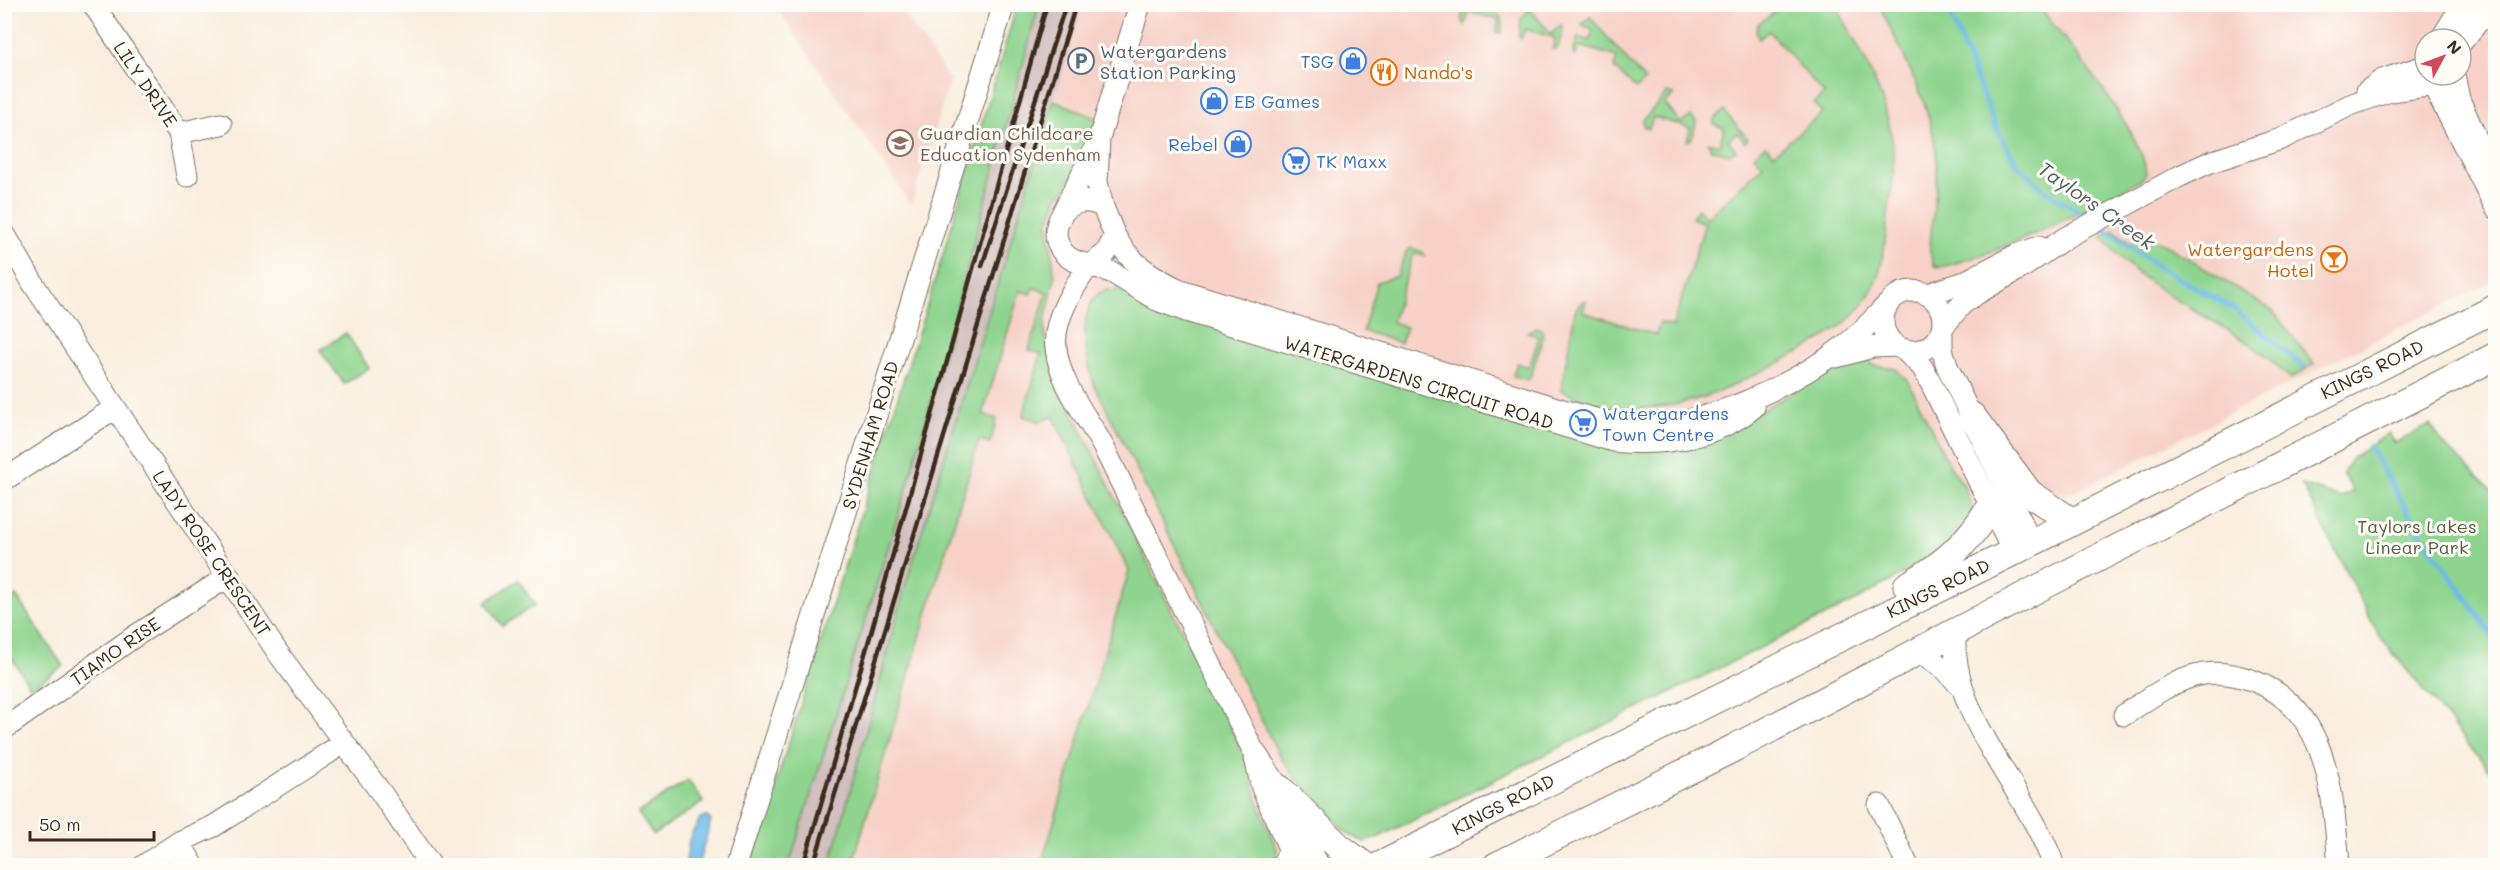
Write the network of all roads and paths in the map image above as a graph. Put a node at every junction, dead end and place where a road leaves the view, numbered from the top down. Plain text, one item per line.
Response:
1 (93, 4) edge
2 (1004, 4) edge
3 (1140, 4) edge
4 (2474, 4) edge
5 (2496, 11) edge
6 (2448, 27) edge
7 (2473, 28) edge
8 (2413, 83) edge
9 (2441, 87) edge
10 (2456, 87) edge
11 (221, 124) dead end
12 (179, 133) junction
13 (1099, 139) junction
14 (187, 176) dead end
15 (2496, 180) edge
16 (1103, 207) junction
17 (2496, 208) edge
18 (1062, 214) junction
19 (1115, 236) junction
20 (2065, 238) junction
21 (7, 245) edge
22 (1058, 245) junction
23 (1090, 265) junction
24 (1928, 294) junction
25 (1887, 305) junction
26 (2496, 308) edge
27 (1060, 322) junction
28 (1942, 329) junction
29 (1900, 348) junction
30 (2496, 356) edge
31 (1824, 361) junction
32 (1781, 385) junction
33 (115, 408) junction
34 (1972, 416) junction
35 (4, 480) edge
36 (1990, 507) junction
37 (2071, 521) junction
38 (2021, 548) junction
39 (229, 576) junction
40 (2037, 589) junction
41 (1955, 632) junction
42 (1844, 633) junction
43 (1920, 652) junction
44 (1961, 688) junction
45 (2124, 715) dead end
46 (4, 729) edge
47 (344, 743) junction
48 (1252, 748) junction
49 (2003, 772) junction
50 (1280, 789) junction
51 (1879, 805) dead end
52 (179, 842) junction
53 (1291, 862) edge
54 (143, 866) edge
55 (194, 866) edge
56 (431, 866) edge
57 (736, 866) edge
58 (1319, 866) edge
59 (1365, 866) edge
60 (1379, 866) edge
61 (1496, 866) edge
62 (1908, 866) edge
63 (2047, 866) edge
64 (2054, 866) edge
65 (2339, 866) edge

1 - 12 street, LILY DRIVE
2 - 57 street, SYDENHAM ROAD
3 - 13 street
4 - 6 street
5 - 7 street
8 - 20 street
9 - 17 street
10 - 15 street
11 - 12 street, LILY DRIVE
12 - 14 street, LILY DRIVE
13 - 16 street
13 - 18 street
16 - 18 street
16 - 19 street
18 - 22 street
19 - 23 street
19 - 32 street, WATERGARDENS CIRCUIT ROAD
20 - 24 street
20 - 28 street
21 - 33 street, LADY ROSE CRESCENT
22 - 23 street
22 - 27 street
23 - 27 street
23 - 32 street, WATERGARDENS CIRCUIT ROAD
24 - 25 street
24 - 28 street
25 - 29 street
25 - 31 street, WATERGARDENS CIRCUIT ROAD
26 - 37 main road, KINGS ROAD
27 - 48 street
28 - 29 street
28 - 34 street
29 - 31 street, WATERGARDENS CIRCUIT ROAD
29 - 36 street
30 - 40 main road
31 - 32 street, WATERGARDENS CIRCUIT ROAD
33 - 35 street
33 - 39 street, LADY ROSE CRESCENT
34 - 37 main road
34 - 38 street
36 - 38 street
36 - 42 main road
37 - 38 main road, KINGS ROAD
38 - 40 main road
38 - 42 main road, KINGS ROAD
39 - 46 street, TIAMO RISE
39 - 47 street, LADY ROSE CRESCENT
40 - 41 main road
41 - 43 main road
41 - 44 street
42 - 60 main road, KINGS ROAD
43 - 44 street
43 - 61 main road
44 - 49 street
45 - 65 street
47 - 52 street
47 - 56 street, LADY ROSE CRESCENT
48 - 50 street
48 - 53 street
49 - 63 street
49 - 64 street
50 - 58 street
50 - 59 main road
51 - 62 street
52 - 54 street
52 - 55 street

